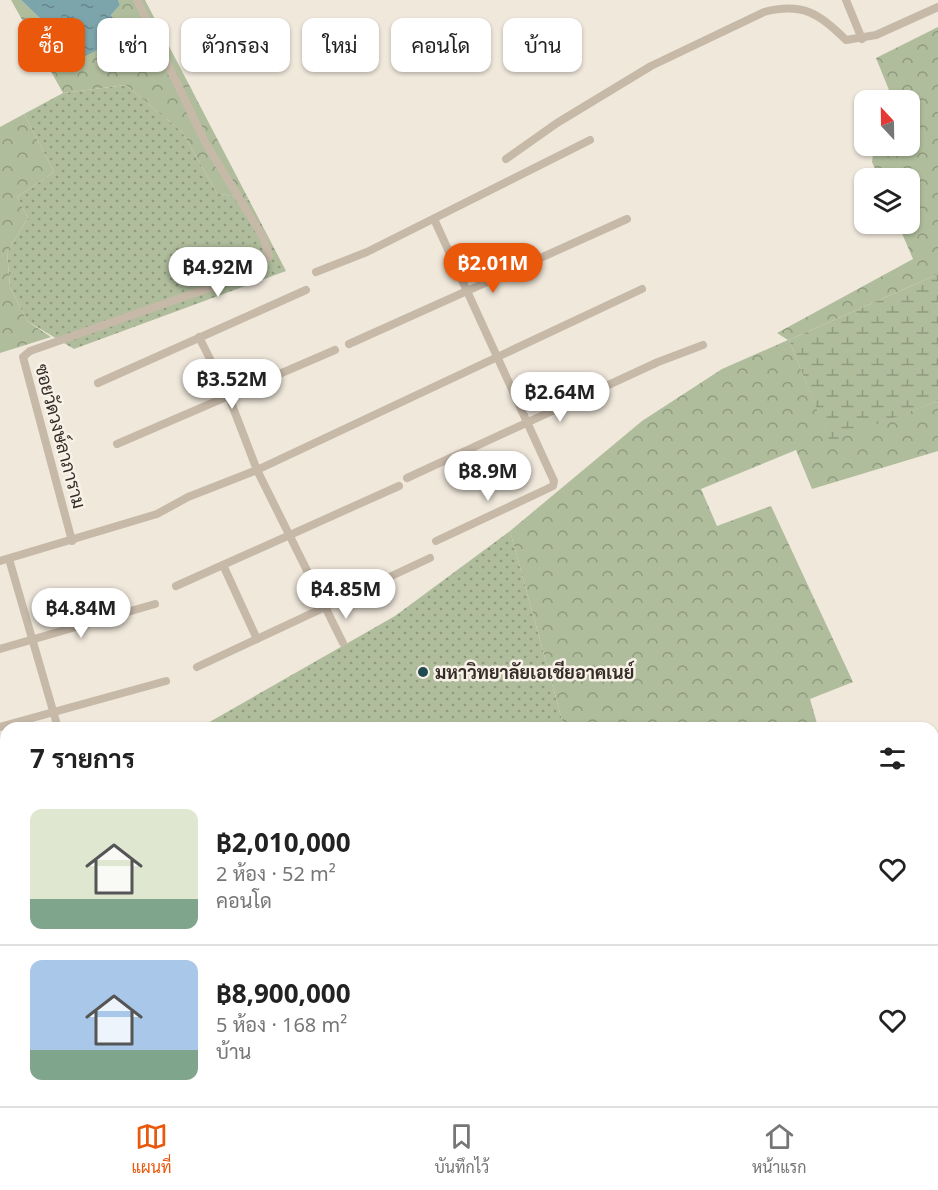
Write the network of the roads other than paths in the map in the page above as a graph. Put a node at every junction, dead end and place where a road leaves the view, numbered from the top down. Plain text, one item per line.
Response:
1 (137, 0) edge
2 (787, 0) edge
3 (846, 0) edge
4 (938, 7) edge
5 (783, 9) junction
6 (862, 39) junction
7 (590, 140) dead end
8 (506, 159) dead end
9 (434, 219) junction
10 (627, 219) dead end
11 (316, 272) dead end
12 (642, 289) dead end
13 (306, 290) dead end
14 (467, 291) junction
15 (199, 337) junction
16 (349, 344) dead end
17 (703, 345) dead end
18 (335, 350) dead end
19 (498, 355) junction
20 (98, 383) dead end
21 (229, 398) junction
22 (528, 424) junction
23 (117, 444) dead end
24 (257, 470) junction
25 (407, 478) dead end
26 (399, 486) dead end
27 (291, 534) junction
28 (436, 540) dead end
29 (72, 541) junction
30 (430, 558) dead end
31 (9, 559) junction
32 (0, 561) edge
33 (224, 565) junction
34 (176, 586) dead end
35 (155, 604) dead end
36 (325, 608) junction
37 (32, 639) junction
38 (257, 639) junction
39 (343, 643) dead end
40 (0, 649) edge
41 (197, 667) dead end
42 (166, 681) dead end
43 (54, 712) junction
44 (18, 722) edge
45 (56, 722) edge

1 - 29 street, ซอยวัดวงษ์ลาภาราม
2 - 5 street
3 - 6 street
4 - 6 street
5 - 6 street
5 - 8 street
7 - 9 street
9 - 11 street
9 - 14 street
10 - 14 street
12 - 19 street
13 - 15 street
14 - 16 street
14 - 19 street
15 - 20 street
15 - 21 street
17 - 22 street
18 - 21 street
19 - 22 street
19 - 24 street
21 - 23 street
21 - 24 street
22 - 25 street
22 - 28 street
24 - 27 street
24 - 29 street
26 - 27 street
27 - 33 street
27 - 36 street
29 - 31 street
30 - 36 street
31 - 32 street
31 - 37 street
33 - 34 street
33 - 38 street
35 - 37 street
36 - 38 street
36 - 39 street
37 - 40 street
37 - 43 street
38 - 41 street
42 - 43 street
43 - 44 street
43 - 45 street

